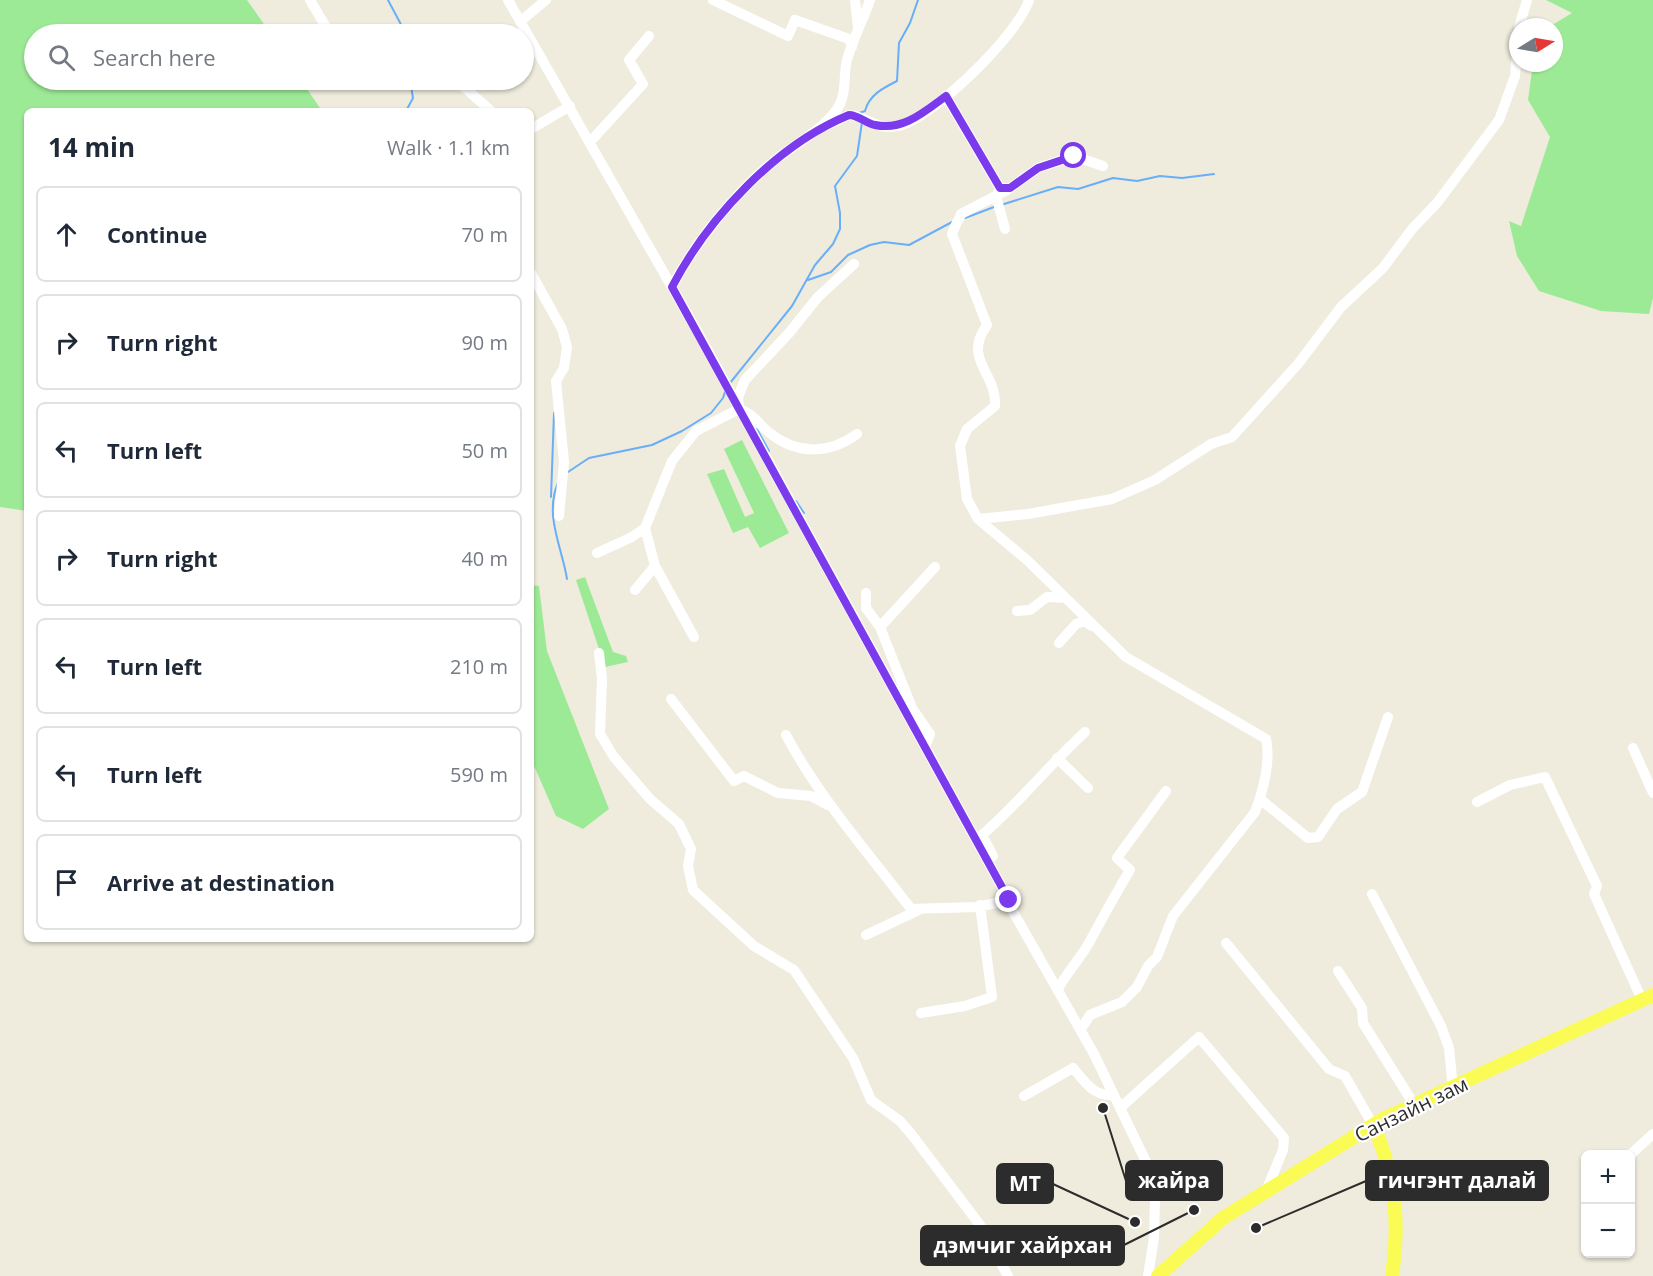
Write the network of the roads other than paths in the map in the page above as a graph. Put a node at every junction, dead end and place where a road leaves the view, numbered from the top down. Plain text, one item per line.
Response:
1 (310, 0) edge
2 (508, 0) edge
3 (546, 0) edge
4 (713, 0) edge
5 (855, 0) edge
6 (870, 0) edge
7 (1029, 0) edge
8 (1527, 0) edge
9 (1522, 18) edge
10 (522, 20) junction
11 (326, 24) edge
12 (524, 24) edge
13 (858, 31) junction
14 (649, 36) dead end
15 (534, 42) edge
16 (852, 47) junction
17 (1515, 72) edge
18 (467, 90) edge
19 (946, 96) junction
20 (570, 106) junction
21 (488, 108) edge
22 (534, 127) edge
23 (812, 134) junction
24 (590, 142) junction
25 (1104, 166) dead end
26 (1002, 191) junction
27 (1005, 230) dead end
28 (854, 264) dead end
29 (534, 278) edge
30 (672, 287) junction
31 (739, 409) junction
32 (857, 435) dead end
33 (559, 516) dead end
34 (978, 519) junction
35 (645, 528) junction
36 (597, 553) dead end
37 (654, 566) junction
38 (934, 567) dead end
39 (635, 590) dead end
40 (866, 593) dead end
41 (1066, 598) junction
42 (1017, 611) dead end
43 (880, 627) junction
44 (1095, 628) junction
45 (694, 637) dead end
46 (1059, 643) dead end
47 (599, 652) dead end
48 (671, 699) dead end
49 (1388, 717) dead end
50 (1085, 732) dead end
51 (786, 735) dead end
52 (925, 747) junction
53 (1633, 748) dead end
54 (1057, 758) junction
55 (1088, 788) dead end
56 (1166, 791) dead end
57 (1653, 793) edge
58 (1260, 799) junction
59 (1476, 802) dead end
60 (833, 809) junction
61 (1372, 894) dead end
62 (1008, 901) junction
63 (980, 904) junction
64 (920, 910) junction
65 (866, 935) dead end
66 (1226, 943) dead end
67 (1338, 971) dead end
68 (1058, 989) junction
69 (1647, 998) edge
70 (921, 1013) dead end
71 (1081, 1029) junction
72 (1453, 1088) junction
73 (1114, 1095) junction
74 (1024, 1096) dead end
75 (1415, 1106) junction
76 (1120, 1108) junction
77 (1373, 1125) junction
78 (1653, 1134) edge
79 (1635, 1150) edge
80 (1266, 1191) junction
81 (1008, 1276) edge
82 (1148, 1276) edge
83 (1158, 1276) edge
84 (1392, 1276) edge

1 - 11 street
2 - 10 street
3 - 10 street
4 - 16 street
5 - 13 street
6 - 13 street
7 - 19 street
8 - 9 street
10 - 12 street
13 - 16 street
14 - 24 street
15 - 20 street
16 - 23 street
17 - 34 street
18 - 21 street
19 - 23 street
19 - 26 street
20 - 22 street
20 - 24 street
23 - 30 street
24 - 30 street
25 - 26 street
26 - 27 street
26 - 34 street
28 - 31 street
29 - 33 street
30 - 31 street
31 - 32 street
31 - 35 street
31 - 52 street
34 - 41 street
35 - 36 street
35 - 37 street
37 - 39 street
37 - 45 street
38 - 43 street
40 - 43 street
41 - 42 street
41 - 44 street
43 - 52 street
44 - 46 street
44 - 58 street
47 - 81 street
48 - 60 street
49 - 58 street
50 - 54 street
51 - 60 street
52 - 62 street
53 - 57 street
54 - 55 street
54 - 62 street
56 - 68 street
58 - 71 street
59 - 69 street
60 - 64 street
61 - 72 street
62 - 63 street
62 - 68 street
63 - 64 street
63 - 70 street
64 - 65 street
66 - 77 street
67 - 75 street
68 - 71 street
69 - 72 main road, Санзайн зам
71 - 73 street
72 - 75 main road, Санзайн зам
73 - 74 street
73 - 76 street
75 - 77 main road, Санзайн зам
76 - 80 street
76 - 82 street
77 - 80 main road, Санзайн зам
77 - 84 main road
78 - 79 street
80 - 83 main road, Санзайн зам

